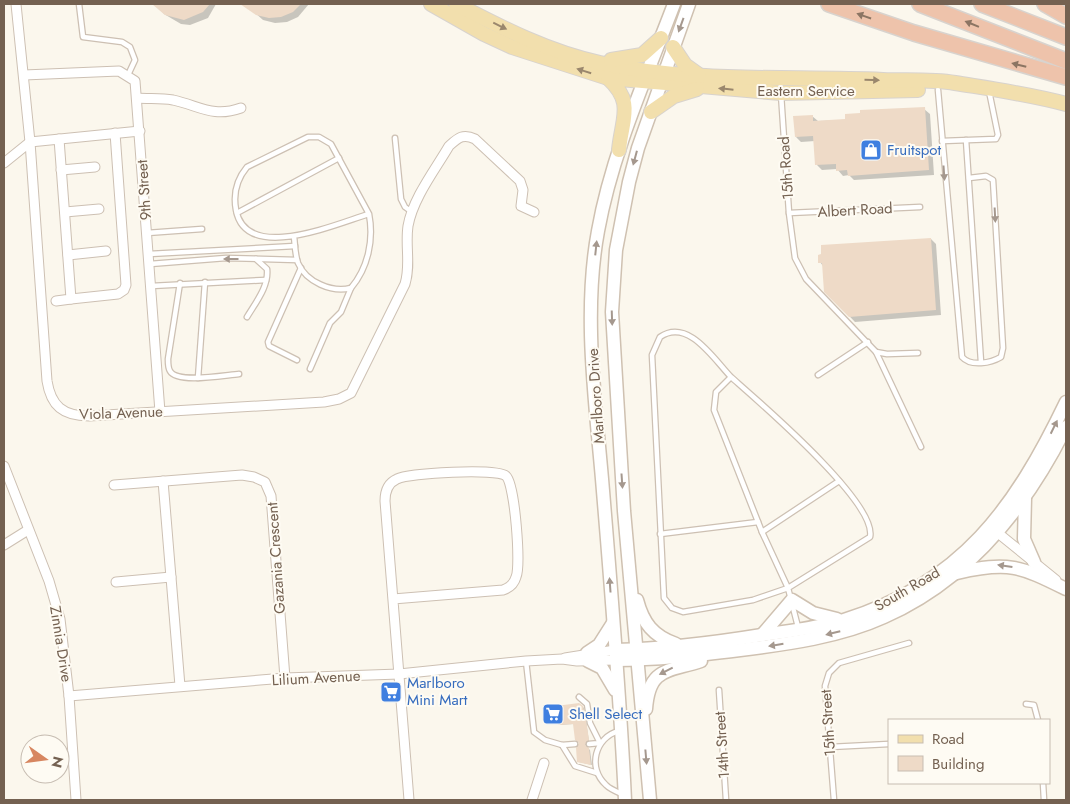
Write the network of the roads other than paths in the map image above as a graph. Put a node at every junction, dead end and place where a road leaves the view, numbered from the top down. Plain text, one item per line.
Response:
1 (16, 4) edge
2 (79, 4) edge
3 (431, 4) edge
4 (456, 4) edge
5 (674, 4) edge
6 (689, 4) edge
7 (830, 4) edge
8 (920, 4) edge
9 (982, 4) edge
10 (1045, 4) edge
11 (1066, 16) edge
12 (1066, 37) edge
13 (661, 38) junction
14 (673, 47) junction
15 (1066, 61) edge
16 (598, 62) junction
17 (24, 75) junction
18 (128, 75) junction
19 (648, 75) junction
20 (664, 76) junction
21 (1066, 77) edge
22 (608, 78) junction
23 (782, 78) junction
24 (703, 81) junction
25 (966, 86) junction
26 (989, 88) junction
27 (938, 90) junction
28 (781, 93) junction
29 (137, 98) junction
30 (1066, 104) edge
31 (241, 108) dead end
32 (651, 112) junction
33 (140, 130) junction
34 (115, 133) junction
35 (395, 138) dead end
36 (58, 139) junction
37 (966, 140) junction
38 (30, 142) junction
39 (942, 142) junction
40 (619, 150) junction
41 (339, 158) junction
42 (4, 163) edge
43 (95, 167) dead end
44 (61, 170) junction
45 (969, 178) junction
46 (920, 207) dead end
47 (98, 209) dead end
48 (65, 212) junction
49 (412, 212) junction
50 (534, 212) dead end
51 (237, 213) junction
52 (790, 213) junction
53 (369, 214) junction
54 (202, 229) dead end
55 (147, 233) junction
56 (294, 236) junction
57 (295, 246) junction
58 (106, 251) dead end
59 (149, 254) junction
60 (68, 255) junction
61 (256, 259) junction
62 (297, 260) junction
63 (150, 264) junction
64 (300, 268) junction
65 (266, 280) junction
66 (205, 282) junction
67 (180, 283) junction
68 (151, 286) junction
69 (351, 288) junction
70 (71, 299) junction
71 (56, 301) dead end
72 (247, 317) dead end
73 (868, 342) junction
74 (876, 352) junction
75 (918, 353) dead end
76 (297, 360) dead end
77 (981, 362) junction
78 (310, 369) dead end
79 (239, 374) dead end
80 (818, 375) dead end
81 (731, 376) junction
82 (198, 378) junction
83 (1066, 402) edge
84 (160, 412) junction
85 (1066, 427) edge
86 (921, 447) dead end
87 (4, 466) edge
88 (163, 481) junction
89 (839, 481) junction
90 (114, 484) dead end
91 (1025, 498) junction
92 (758, 522) junction
93 (28, 530) junction
94 (994, 530) junction
95 (762, 532) junction
96 (660, 534) junction
97 (4, 545) edge
98 (1034, 562) junction
99 (954, 573) junction
100 (171, 577) junction
101 (630, 579) junction
102 (116, 582) dead end
103 (788, 588) junction
104 (1066, 589) edge
105 (393, 599) junction
106 (792, 600) junction
107 (842, 620) junction
108 (613, 623) junction
109 (762, 635) junction
110 (799, 636) junction
111 (909, 644) dead end
112 (681, 646) junction
113 (711, 654) junction
114 (615, 655) junction
115 (636, 655) junction
116 (588, 657) junction
117 (526, 661) junction
118 (399, 674) junction
119 (285, 678) junction
120 (180, 686) junction
121 (719, 690) dead end
122 (69, 696) junction
123 (579, 697) dead end
124 (618, 697) junction
125 (1026, 704) dead end
126 (1038, 719) edge
127 (620, 730) junction
128 (644, 732) junction
129 (600, 743) junction
130 (575, 744) dead end
131 (589, 744) dead end
132 (888, 744) edge
133 (562, 745) junction
134 (830, 747) junction
135 (544, 764) dead end
136 (598, 773) junction
137 (1042, 784) edge
138 (625, 798) edge
139 (76, 800) edge
140 (408, 800) edge
141 (532, 800) edge
142 (650, 800) edge
143 (726, 800) edge
144 (834, 800) edge
145 (1044, 800) edge

1 - 17 street, Viola Avenue
2 - 18 lane
22 -> 3 main road
4 -> 16 main road
5 - 13 main road, Marlboro Drive
6 -> 14 main road, Marlboro Drive
21 -> 7 highway
15 -> 8 highway
9 - 12 highway
10 - 11 highway
13 - 16 main road
13 - 19 main road, Marlboro Drive
14 - 20 main road, Marlboro Drive
14 - 24 main road
16 - 19 main road
17 - 18 street
17 - 38 street, Viola Avenue
18 - 29 street, 9th Street
19 - 20 main road, Eastern Service
19 - 22 main road
19 - 40 main road, Marlboro Drive
20 - 24 main road, Eastern Service
20 - 32 main road, Marlboro Drive
22 - 40 main road
23 - 24 main road, Eastern Service
23 -> 25 main road, Eastern Service
23 - 28 lane, 15th Road
28 -> 24 main road, Eastern Service
24 - 32 main road
25 - 26 main road, Eastern Service
25 - 27 main road, Eastern Service
26 - 30 main road, Eastern Service
26 - 37 lane
27 - 28 main road, Eastern Service
27 - 39 lane
28 - 52 lane, 15th Road
29 - 31 street
29 - 33 street, 9th Street
32 -> 101 main road, Marlboro Drive
33 - 34 street
33 - 55 street, 9th Street
34 - 36 street
34 - 70 street
35 - 49 lane
36 - 38 street
36 - 44 street
37 - 39 lane
37 - 45 lane
38 - 42 street
38 - 84 street, Viola Avenue
39 -> 77 lane
108 -> 40 main road, Marlboro Drive
41 - 51 lane
41 - 51 lane
41 - 53 lane
43 - 44 street
44 - 48 street
45 - 77 lane
45 -> 77 lane
46 - 52 lane, Albert Road
47 - 48 street
48 - 60 street
49 - 50 street, Viola Avenue
49 - 84 street, Viola Avenue
51 - 56 lane
52 - 73 lane, 15th Road
53 - 56 lane
53 - 69 lane
54 - 55 lane
55 - 59 street, 9th Street
56 - 57 lane
57 - 59 lane
57 - 62 lane
58 - 60 street
59 - 63 street, 9th Street
60 - 70 street
61 - 62 lane
61 -> 63 lane
61 - 65 lane
62 - 64 lane
63 - 68 street, 9th Street
64 - 69 lane
64 - 76 lane
65 - 66 lane
65 - 72 lane
66 - 67 lane
66 - 82 lane
67 - 68 lane
67 - 82 lane
68 - 84 street, 9th Street
69 - 78 lane
70 - 71 street
73 - 74 lane
73 - 80 lane
74 - 75 lane
74 - 86 lane
79 - 82 lane
81 - 89 lane
81 - 92 lane
81 - 96 lane
94 -> 83 main road, South Road
85 - 91 main road, South Road
87 - 93 street, Zinnia Drive
88 - 90 street, Gazania Crescent
88 - 100 street
88 - 119 street, Gazania Crescent
89 - 95 lane
89 - 103 lane
91 - 94 main road, South Road
91 - 98 main road
92 - 95 lane
92 - 96 lane
93 - 97 street
93 - 122 street, Zinnia Drive
94 - 98 street
94 - 99 main road, South Road
94 - 107 main road, South Road
95 - 103 lane
96 - 103 lane
98 - 104 street
104 -> 99 main road
99 -> 110 main road, South Road
100 - 102 street
100 - 120 street
101 - 112 main road
101 - 115 main road, Marlboro Drive
103 - 106 lane
105 - 105 street
105 - 118 street
106 - 107 main road
106 - 109 main road
106 - 110 lane
107 - 110 main road, South Road
108 - 114 main road, Marlboro Drive
108 - 116 main road
109 - 110 main road, South Road
109 - 112 main road, South Road
110 -> 113 main road, South Road
111 - 134 lane, 15th Street
112 - 115 main road, South Road
113 - 115 main road, South Road
113 -> 128 main road
114 - 115 main road
114 - 116 street, Lilium Avenue
114 - 124 main road, Marlboro Drive
115 - 128 main road, Marlboro Drive
116 - 117 street, Lilium Avenue
116 - 124 main road
117 - 118 street, Lilium Avenue
117 - 133 lane
118 - 119 street, Lilium Avenue
118 - 140 street
119 - 120 street, Lilium Avenue
120 - 122 street, Lilium Avenue
121 - 143 lane, 14th Street
122 - 139 street, Zinnia Drive
123 - 129 lane
124 - 127 main road, Marlboro Drive
125 - 126 lane
127 - 129 lane
127 - 138 main road, Marlboro Drive
128 -> 142 main road, Marlboro Drive
129 - 131 lane
129 - 136 lane
130 - 133 lane
132 - 134 lane
133 - 136 lane
134 - 144 lane, 15th Street
135 - 141 street
136 - 138 lane
137 - 145 lane

